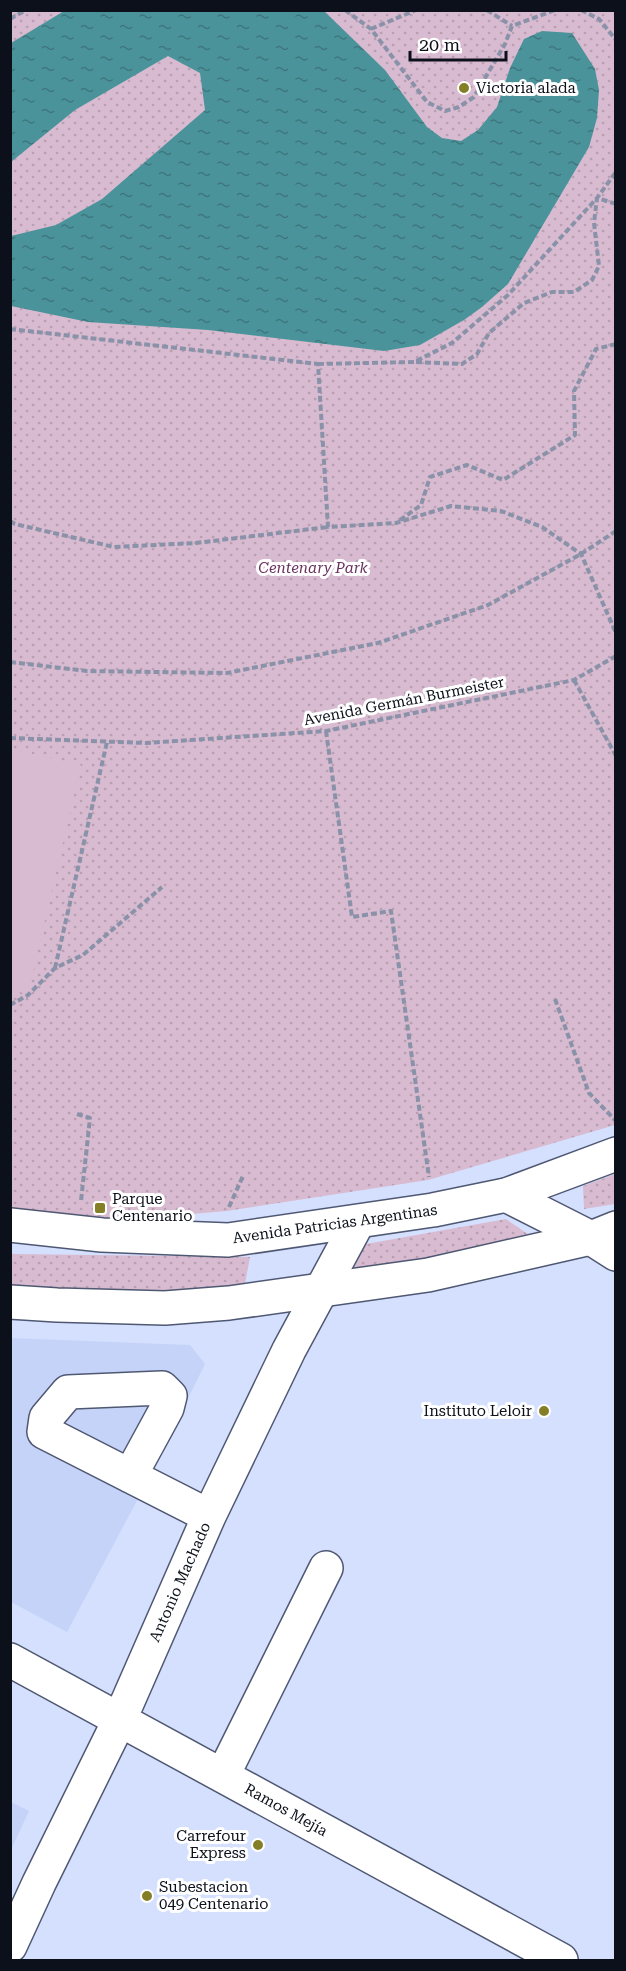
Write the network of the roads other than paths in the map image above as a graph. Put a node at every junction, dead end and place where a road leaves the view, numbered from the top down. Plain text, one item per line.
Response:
1 (615, 1154) edge
2 (506, 1195) junction
3 (358, 1222) junction
4 (10, 1225) edge
5 (607, 1240) edge
6 (320, 1292) junction
7 (10, 1302) edge
8 (130, 1476) dead end
9 (210, 1516) junction
10 (326, 1568) dead end
11 (10, 1660) edge
12 (120, 1719) junction
13 (223, 1775) junction
14 (10, 1946) edge
15 (561, 1960) edge

1 - 2 street, Avenida Patricias Argentinas
2 - 3 street, Avenida Patricias Argentinas
2 - 5 street
3 - 4 street, Avenida Patricias Argentinas
3 - 6 street, Antonio Machado
5 - 6 street
6 - 7 street
6 - 9 street, Antonio Machado
8 - 9 street
9 - 12 street, Antonio Machado
10 - 13 street
11 - 12 street, Ramos Mejía
12 - 13 street, Ramos Mejía
12 - 14 street, Antonio Machado
13 - 15 street, Ramos Mejía

